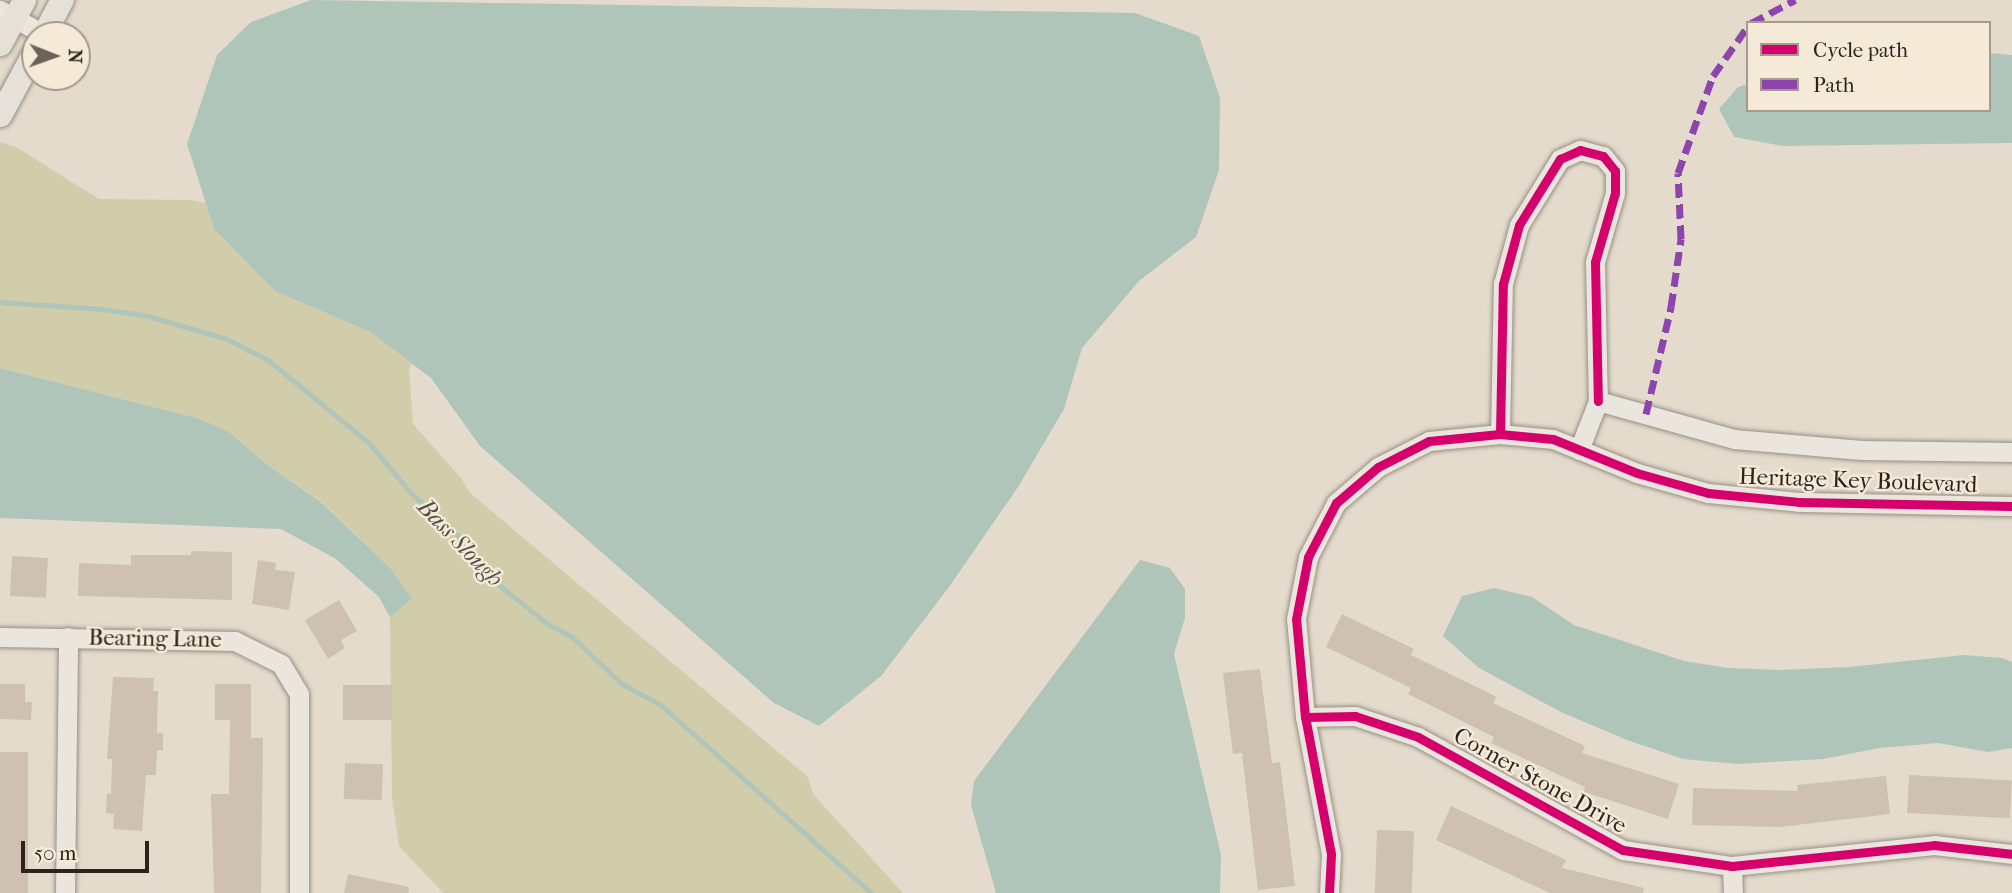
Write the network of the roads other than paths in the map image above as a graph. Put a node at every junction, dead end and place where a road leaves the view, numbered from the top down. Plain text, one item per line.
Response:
1 (62, 0) edge
2 (13, 10) edge
3 (51, 21) edge
4 (0, 44) edge
5 (21, 76) edge
6 (0, 115) edge
7 (1598, 401) junction
8 (1500, 434) junction
9 (1579, 450) junction
10 (2012, 452) edge
11 (2012, 506) edge
12 (0, 637) edge
13 (68, 637) junction
14 (1305, 717) junction
15 (2012, 853) edge
16 (1732, 866) junction
17 (65, 893) edge
18 (299, 893) edge
19 (1329, 893) edge
20 (1733, 893) edge

1 - 3 main road
2 - 4 main road
5 - 6 main road
7 - 8 street
7 - 9 street
7 - 10 street
8 - 9 street, Heritage Key Boulevard
8 - 14 street, Heritage Key Boulevard
9 - 11 street, Heritage Key Boulevard
12 - 13 street, Bearing Lane
13 - 17 street
13 - 18 street, Bearing Lane
14 - 16 street, Corner Stone Drive
14 - 19 street, Heritage Key Boulevard
15 - 16 street, Corner Stone Drive
16 - 20 street

